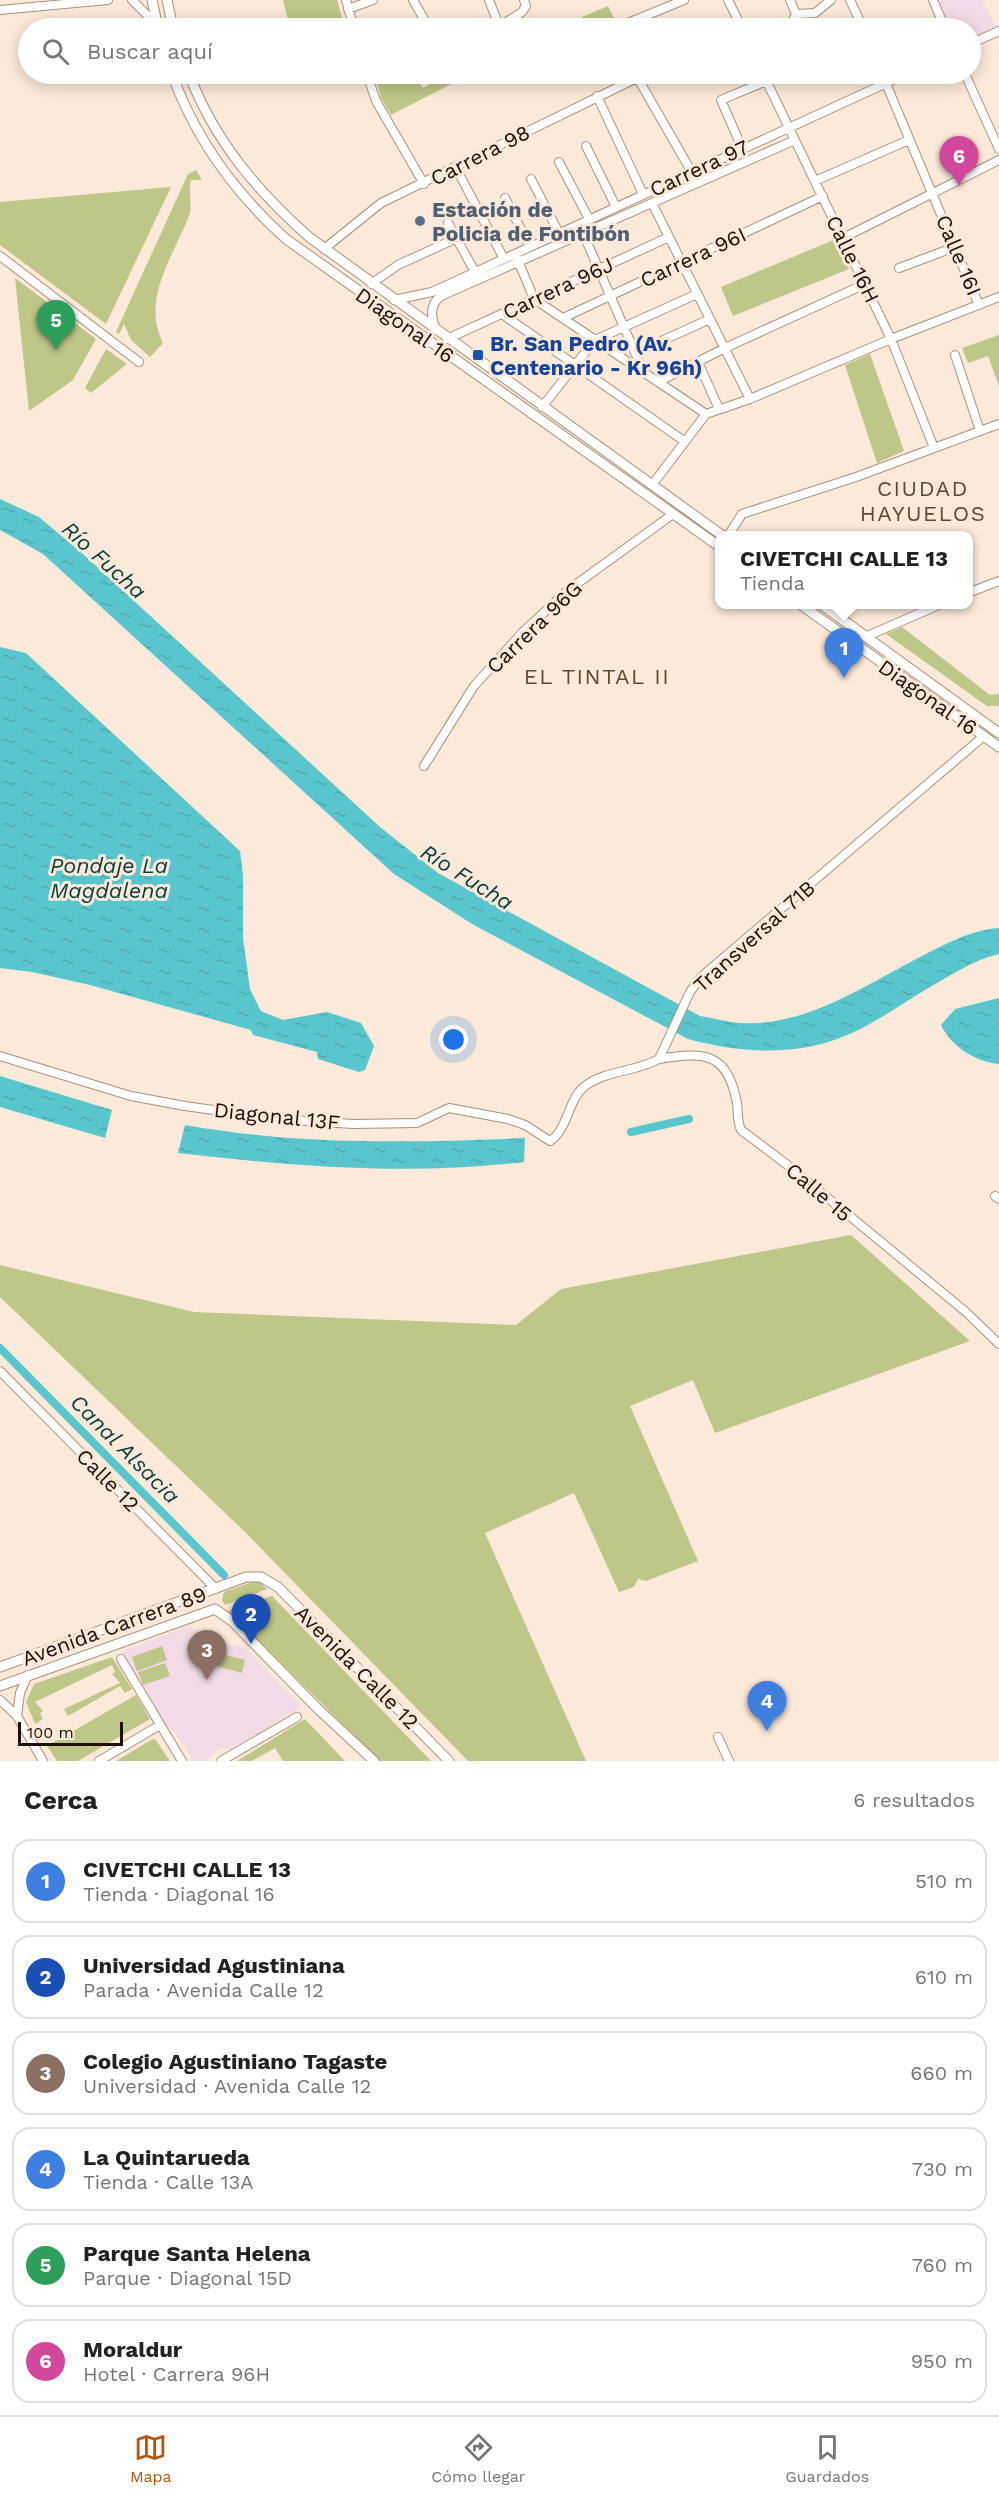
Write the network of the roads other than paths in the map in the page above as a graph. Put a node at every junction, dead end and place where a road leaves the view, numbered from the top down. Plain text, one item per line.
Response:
1 (108, 0) edge
2 (132, 0) edge
3 (152, 0) edge
4 (167, 0) edge
5 (346, 0) edge
6 (374, 0) edge
7 (413, 0) edge
8 (489, 0) edge
9 (524, 0) edge
10 (684, 0) edge
11 (728, 0) edge
12 (790, 0) edge
13 (831, 0) edge
14 (850, 0) edge
15 (933, 0) edge
16 (60, 2) edge
17 (348, 9) junction
18 (0, 10) edge
19 (796, 14) junction
20 (149, 18) edge
21 (155, 18) edge
22 (171, 18) edge
23 (351, 18) edge
24 (423, 18) edge
25 (495, 18) edge
26 (513, 18) edge
27 (640, 18) edge
28 (737, 18) edge
29 (794, 18) edge
30 (858, 18) edge
31 (941, 18) edge
32 (999, 31) edge
33 (981, 39) edge
34 (176, 84) edge
35 (194, 84) edge
36 (370, 84) edge
37 (622, 84) edge
38 (646, 84) edge
39 (752, 84) edge
40 (768, 84) edge
41 (882, 84) edge
42 (887, 84) edge
43 (970, 84) edge
44 (597, 96) junction
45 (789, 127) junction
46 (795, 140) junction
47 (909, 140) junction
48 (586, 146) dead end
49 (742, 148) junction
50 (999, 149) edge
51 (999, 160) edge
52 (559, 162) dead end
53 (456, 168) junction
54 (692, 172) junction
55 (531, 179) dead end
56 (815, 181) junction
57 (698, 183) junction
58 (424, 184) junction
59 (644, 194) junction
60 (932, 194) junction
61 (823, 196) junction
62 (505, 198) dead end
63 (651, 203) junction
64 (616, 207) junction
65 (589, 219) junction
66 (448, 223) dead end
67 (560, 233) junction
68 (583, 233) junction
69 (669, 237) junction
70 (457, 238) junction
71 (843, 238) junction
72 (530, 247) junction
73 (955, 247) junction
74 (324, 249) junction
75 (0, 256) edge
76 (516, 258) junction
77 (504, 259) junction
78 (682, 263) junction
79 (899, 268) dead end
80 (598, 270) junction
81 (475, 272) junction
82 (371, 284) junction
83 (865, 284) junction
84 (697, 294) junction
85 (610, 296) junction
86 (999, 297) edge
87 (534, 299) junction
88 (393, 300) junction
89 (980, 304) junction
90 (502, 314) junction
91 (563, 318) junction
92 (710, 319) junction
93 (624, 327) junction
94 (436, 331) junction
95 (447, 339) junction
96 (595, 339) junction
97 (891, 339) junction
98 (725, 348) junction
99 (635, 352) junction
100 (955, 355) dead end
101 (140, 362) dead end
102 (698, 362) junction
103 (575, 365) junction
104 (644, 372) junction
105 (658, 382) junction
106 (750, 399) junction
107 (542, 407) junction
108 (719, 408) junction
109 (706, 414) junction
110 (999, 424) edge
111 (980, 431) junction
112 (684, 441) junction
113 (934, 448) junction
114 (652, 485) junction
115 (673, 514) junction
116 (716, 531) edge
117 (731, 531) edge
118 (715, 544) edge
119 (999, 581) edge
120 (973, 591) edge
121 (807, 609) edge
122 (828, 609) edge
123 (929, 609) edge
124 (865, 637) junction
125 (999, 733) edge
126 (984, 736) junction
127 (999, 747) edge
128 (423, 766) dead end
129 (0, 1056) edge
130 (659, 1059) junction
131 (999, 1344) edge
132 (0, 1371) edge
133 (261, 1577) joint
134 (216, 1589) junction
135 (215, 1609) junction
136 (121, 1659) dead end
137 (0, 1667) edge
138 (28, 1675) junction
139 (0, 1686) edge
140 (0, 1700) edge
141 (17, 1716) junction
142 (297, 1717) dead end
143 (160, 1725) junction
144 (718, 1737) dead end
145 (43, 1761) edge
146 (99, 1761) edge
147 (182, 1761) edge
148 (221, 1761) edge
149 (374, 1761) edge
150 (449, 1761) edge
151 (729, 1761) edge

1 - 16 street
2 - 20 street
3 - 21 main road
4 - 22 main road
5 - 17 street
6 - 17 street
7 - 24 street
8 - 25 street
9 - 26 street
10 - 27 street
11 - 28 street
12 - 19 street
13 - 19 street
14 - 30 street
15 - 31 street
16 - 18 street
17 - 23 street
19 - 29 street
32 - 33 street
34 - 115 main road, Diagonal 16
35 - 74 main road, Diagonal 16
36 - 58 street
37 - 44 street, Carrera 98
38 - 54 street
39 - 49 street
40 - 45 street, Calle 16H
41 - 45 street, Carrera 97
42 - 47 street, Calle 16I
43 - 50 street
44 - 53 street, Carrera 98
44 - 59 street
45 - 46 street, Calle 16H
45 - 49 street, Carrera 97
46 - 56 street, Calle 16H
46 - 57 street, Carrera 97
47 - 56 street
47 - 60 street, Calle 16I
48 - 64 street
49 - 54 street, Carrera 97
51 - 60 street
52 - 65 street
53 - 58 street, Carrera 98
53 - 77 street
54 - 57 street
54 - 59 street, Carrera 97
55 - 67 street
56 - 61 street, Calle 16H
57 - 63 street, Carrera 97
58 - 74 street, Carrera 98
59 - 64 street, Carrera 97
60 - 71 street
60 - 73 street, Calle 16I
61 - 71 street, Calle 16H
61 - 78 street, Carrera 96I
62 - 72 street
63 - 68 street, Carrera 97
63 - 69 street
64 - 65 street, Carrera 97
65 - 67 street, Carrera 97
66 - 70 street
67 - 72 street, Carrera 97
68 - 76 street, Carrera 97
68 - 80 street
69 - 78 street
69 - 80 street, Carrera 96J
70 - 81 street
70 - 82 street
71 - 83 street, Calle 16H
72 - 76 street, Carrera 97
73 - 79 street
73 - 89 street, Calle 16I
74 - 82 main road, Diagonal 16
75 - 101 street
76 - 77 street, Carrera 97
76 - 87 street
76 - 94 street, Carrera 97
77 - 81 street, Carrera 97
78 - 84 street
78 - 85 street, Carrera 96I
80 - 85 street
80 - 87 street, Carrera 96J
81 - 88 street, Carrera 97
82 - 88 main road, Diagonal 16
83 - 97 street, Calle 16H
83 - 98 street
84 - 92 street
84 - 93 street
85 - 91 street, Carrera 96I
85 - 93 street
86 - 89 street
87 - 90 street, Carrera 96J
87 - 91 street
88 - 94 main road, Diagonal 16
89 - 97 street
90 - 95 street, Carrera 96J
90 - 103 street
91 - 96 street
92 - 98 street
92 - 99 street
93 - 96 street
93 - 99 street
94 - 95 main road, Diagonal 16
95 - 107 main road, Diagonal 16
96 - 103 street
96 - 104 street
97 - 106 street
97 - 113 street, Calle 16H
98 - 102 street
98 - 106 street
99 - 104 street
100 - 111 street
102 - 105 street
102 - 108 street
103 - 107 street
103 - 112 street
104 - 105 street
105 - 109 street
106 - 108 street
107 - 114 main road, Diagonal 16
108 - 109 street
109 - 112 street
110 - 111 street
111 - 113 street
112 - 114 street
113 - 117 street
114 - 116 main road, Diagonal 16
115 - 118 main road, Diagonal 16
115 - 128 street, Carrera 96G
119 - 120 street
121 - 126 main road, Diagonal 16
122 - 124 main road, Diagonal 16
123 - 124 street
124 - 125 main road, Diagonal 16
126 - 127 main road, Diagonal 16
126 - 130 street, Transversal 71B
129 - 130 street, Diagonal 13F
130 - 131 street, Calle 15
132 - 134 street, Calle 12
133 - 134 main road, Avenida Carrera 89
133 - 150 main road, Avenida Calle 12
134 - 135 main road
134 - 137 main road, Avenida Carrera 89
135 - 138 main road, Avenida Carrera 89
135 - 149 main road
136 - 143 street
138 - 139 main road, Avenida Carrera 89
138 - 141 street
140 - 141 street
141 - 145 street
142 - 148 street
143 - 146 street
143 - 147 street
144 - 151 street

